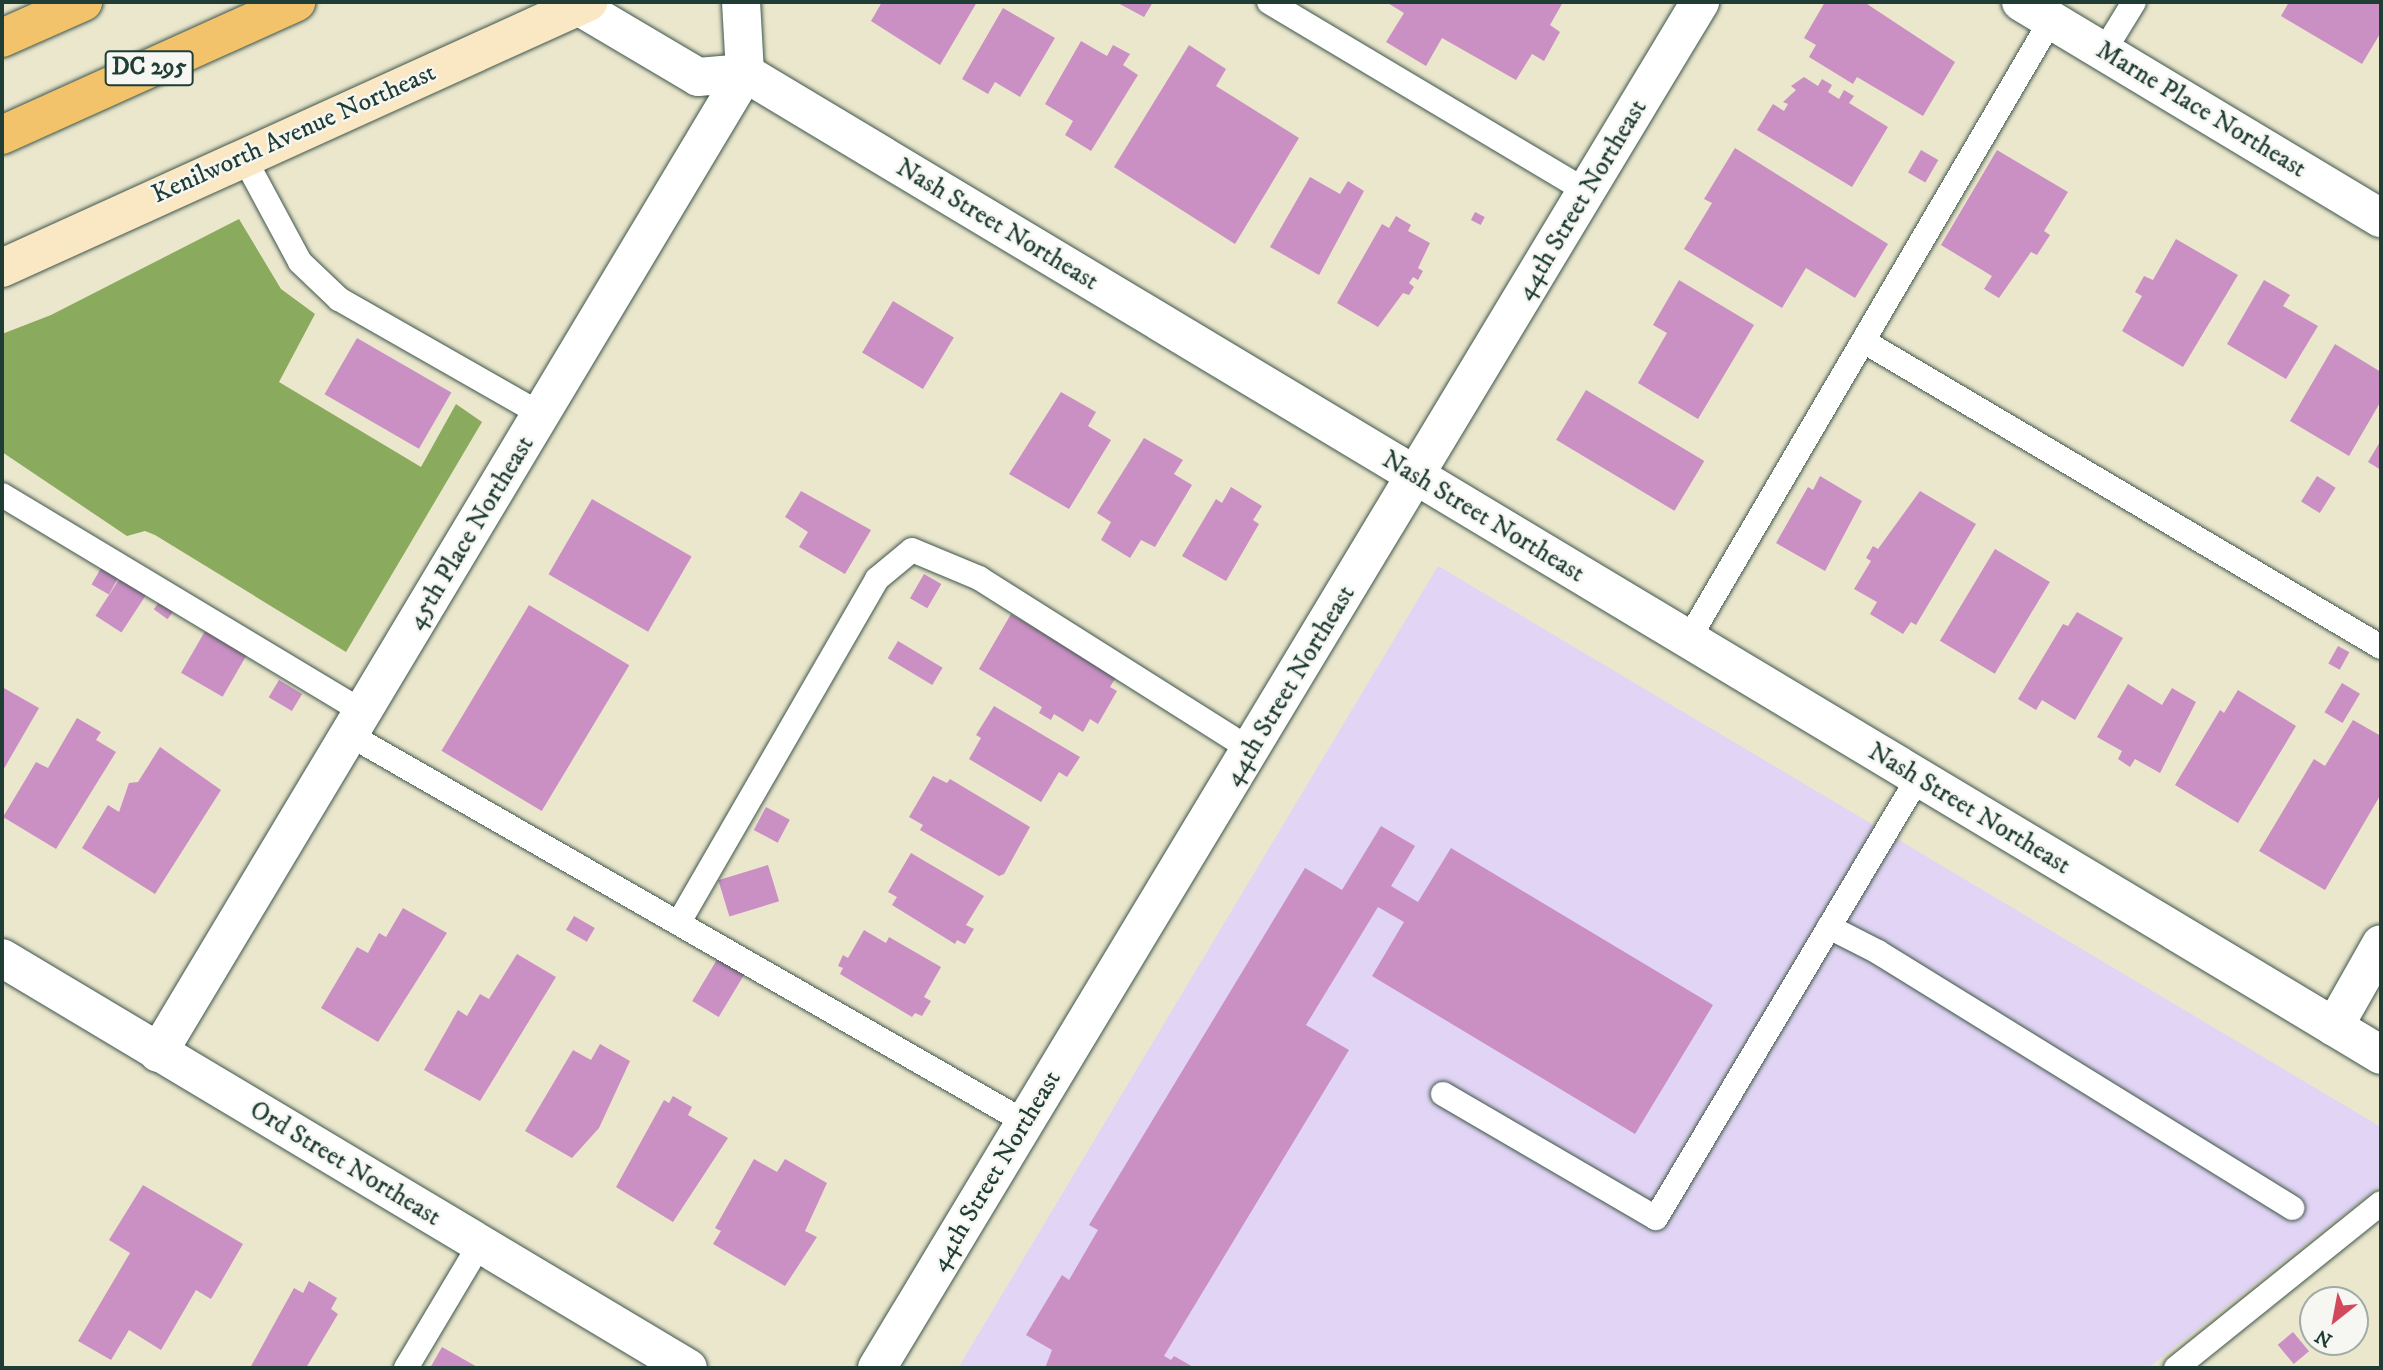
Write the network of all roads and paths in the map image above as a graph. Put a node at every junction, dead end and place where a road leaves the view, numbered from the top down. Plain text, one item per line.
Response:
1 (83, 2) edge
2 (296, 2) edge
3 (741, 2) edge
4 (1269, 2) edge
5 (1700, 2) edge
6 (2134, 2) edge
7 (583, 4) edge
8 (2036, 11) edge
9 (2, 38) edge
10 (2104, 51) junction
11 (745, 73) junction
12 (2, 135) edge
13 (243, 156) junction
14 (1588, 192) junction
15 (2381, 218) edge
16 (2, 268) edge
17 (1865, 342) junction
18 (542, 415) junction
19 (1416, 477) junction
20 (2, 495) edge
21 (1688, 639) junction
22 (2381, 647) edge
23 (357, 723) junction
24 (1251, 750) junction
25 (1918, 778) junction
26 (679, 922) junction
27 (1829, 927) junction
28 (2381, 944) edge
29 (2, 958) edge
30 (2334, 1027) junction
31 (158, 1053) junction
32 (2381, 1055) edge
33 (1443, 1094) dead end
34 (1025, 1122) junction
35 (2381, 1203) edge
36 (2292, 1208) dead end
37 (480, 1244) junction
38 (406, 1368) edge
39 (688, 1368) edge
40 (877, 1368) edge
41 (2176, 1368) edge

1 - 9 highway
2 - 12 highway, DC 295
3 - 11 street
4 - 14 lane
5 - 14 street, 44th Street Northeast
6 - 10 lane
7 - 11 street
7 - 13 main road, Kenilworth Avenue Northeast
8 - 10 street, Marne Place Northeast
8 - 17 lane
10 - 15 street, Marne Place Northeast
11 - 18 street, 45th Place Northeast
11 - 19 street, Nash Street Northeast
13 - 16 main road, Kenilworth Avenue Northeast
13 - 18 lane
14 - 19 street, 44th Street Northeast
17 - 21 lane
17 - 22 lane
18 - 23 street, 45th Place Northeast
19 - 21 street, Nash Street Northeast
19 - 24 street, 44th Street Northeast
20 - 23 lane
21 - 25 street, Nash Street Northeast
23 - 26 lane
23 - 31 street, 45th Place Northeast
24 - 26 lane
24 - 34 street, 44th Street Northeast
25 - 27 lane
25 - 30 street, Nash Street Northeast
26 - 34 lane
27 - 33 lane
27 - 36 lane
28 - 30 street
29 - 31 street, Ord Street Northeast
30 - 32 street, Nash Street Northeast
31 - 37 street, Ord Street Northeast
34 - 40 street, 44th Street Northeast
35 - 41 lane
37 - 38 lane
37 - 39 street, Ord Street Northeast

